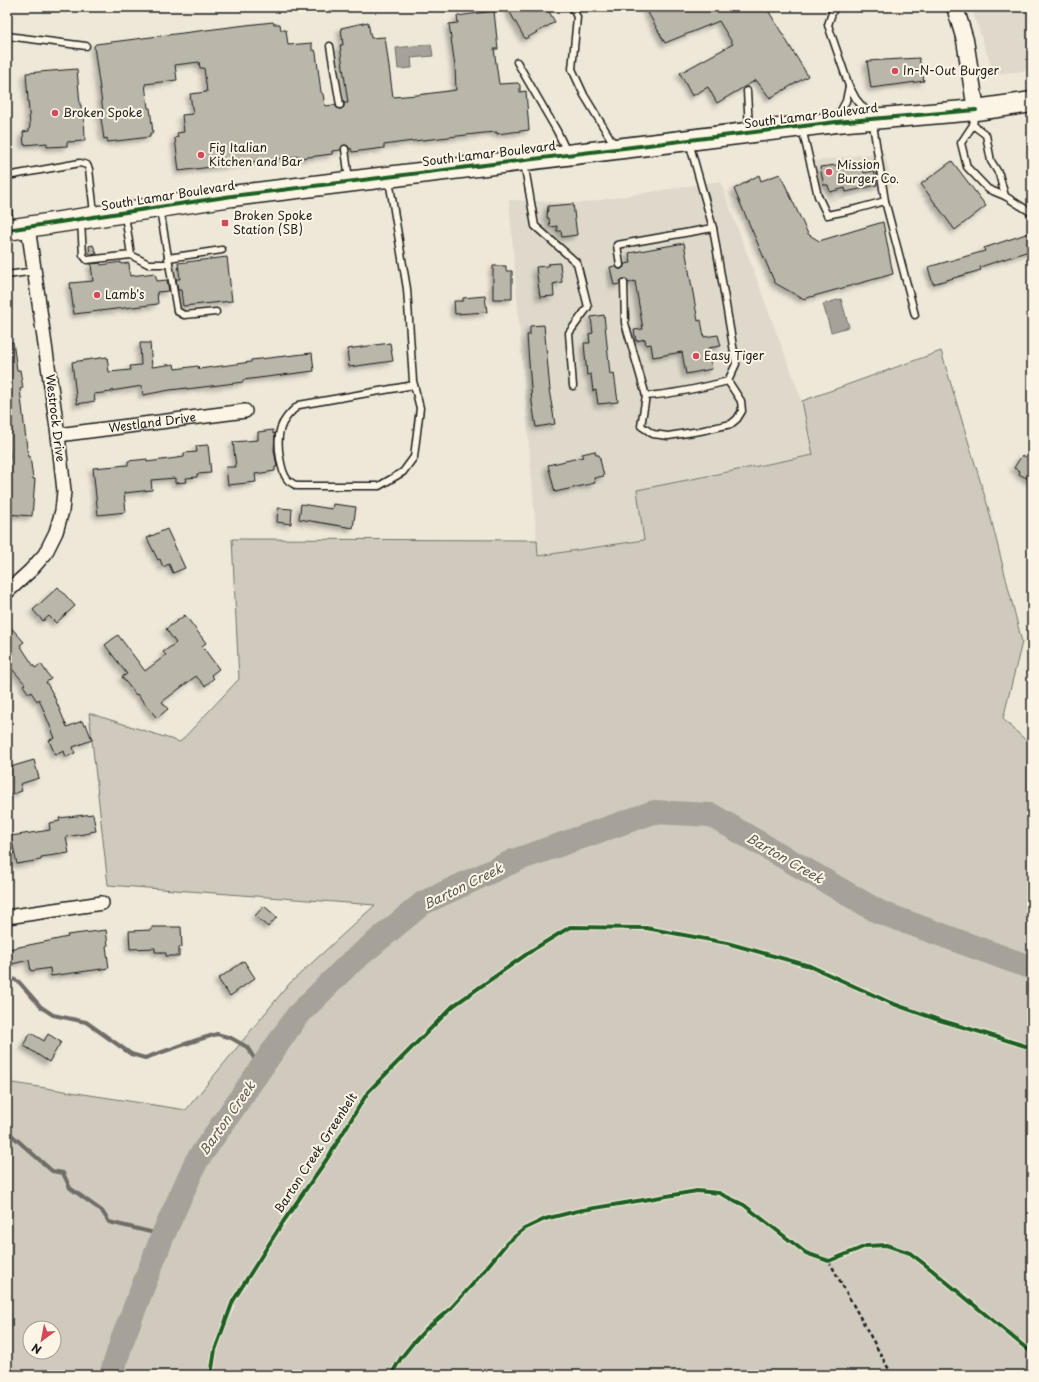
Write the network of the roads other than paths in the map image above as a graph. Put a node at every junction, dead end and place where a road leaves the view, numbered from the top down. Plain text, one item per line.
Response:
1 (572, 7) edge
2 (837, 7) edge
3 (955, 7) edge
4 (7, 36) edge
5 (86, 46) dead end
6 (330, 46) dead end
7 (517, 62) dead end
8 (849, 86) junction
9 (747, 91) dead end
10 (1032, 102) edge
11 (340, 105) dead end
12 (872, 118) junction
13 (974, 118) junction
14 (836, 122) junction
15 (802, 127) junction
16 (749, 133) junction
17 (688, 140) junction
18 (345, 149) dead end
19 (617, 149) junction
20 (569, 155) junction
21 (524, 160) junction
22 (7, 176) edge
23 (389, 177) junction
24 (350, 181) junction
25 (1005, 196) junction
26 (7, 201) edge
27 (885, 201) junction
28 (160, 207) junction
29 (125, 212) junction
30 (1032, 213) edge
31 (88, 218) junction
32 (713, 228) junction
33 (15, 229) edge
34 (222, 250) dead end
35 (131, 255) junction
36 (169, 261) junction
37 (620, 265) dead end
38 (35, 271) junction
39 (7, 275) edge
40 (624, 283) dead end
41 (216, 312) dead end
42 (915, 315) dead end
43 (728, 381) junction
44 (414, 385) junction
45 (573, 386) dead end
46 (646, 396) junction
47 (246, 411) dead end
48 (58, 435) junction
49 (7, 592) edge
50 (102, 903) dead end
51 (7, 917) edge

1 - 19 lane
2 - 8 lane
3 - 13 street
4 - 5 lane
6 - 11 lane
7 - 20 lane
8 - 12 lane
8 - 14 lane
9 - 16 lane
10 - 13 main road, South Lamar Boulevard
12 - 13 main road, South Lamar Boulevard
12 - 14 main road, South Lamar Boulevard
12 - 27 lane
13 - 25 lane
13 - 25 lane
14 - 15 main road, South Lamar Boulevard
15 - 16 main road, South Lamar Boulevard
15 - 27 lane
16 - 17 main road, South Lamar Boulevard
17 - 19 main road, South Lamar Boulevard
17 - 32 lane
18 - 24 lane
19 - 20 main road, South Lamar Boulevard
20 - 21 main road, South Lamar Boulevard
21 - 23 main road, South Lamar Boulevard
21 - 45 lane
22 - 31 lane
23 - 24 main road, South Lamar Boulevard
23 - 44 lane
24 - 28 main road, South Lamar Boulevard
25 - 30 lane
26 - 33 lane
27 - 42 lane
28 - 29 main road, South Lamar Boulevard
28 - 36 lane
29 - 31 main road, South Lamar Boulevard
29 - 35 lane
31 - 33 main road, South Lamar Boulevard
31 - 35 lane
32 - 37 lane
32 - 43 lane
33 - 38 street, Westrock Drive
34 - 36 lane
35 - 36 lane
36 - 41 lane
38 - 39 lane
38 - 48 street, Westrock Drive
40 - 46 lane
43 - 46 lane
43 - 46 lane
44 - 44 lane
47 - 48 street, Westland Drive
48 - 49 street, Westrock Drive
50 - 51 street

